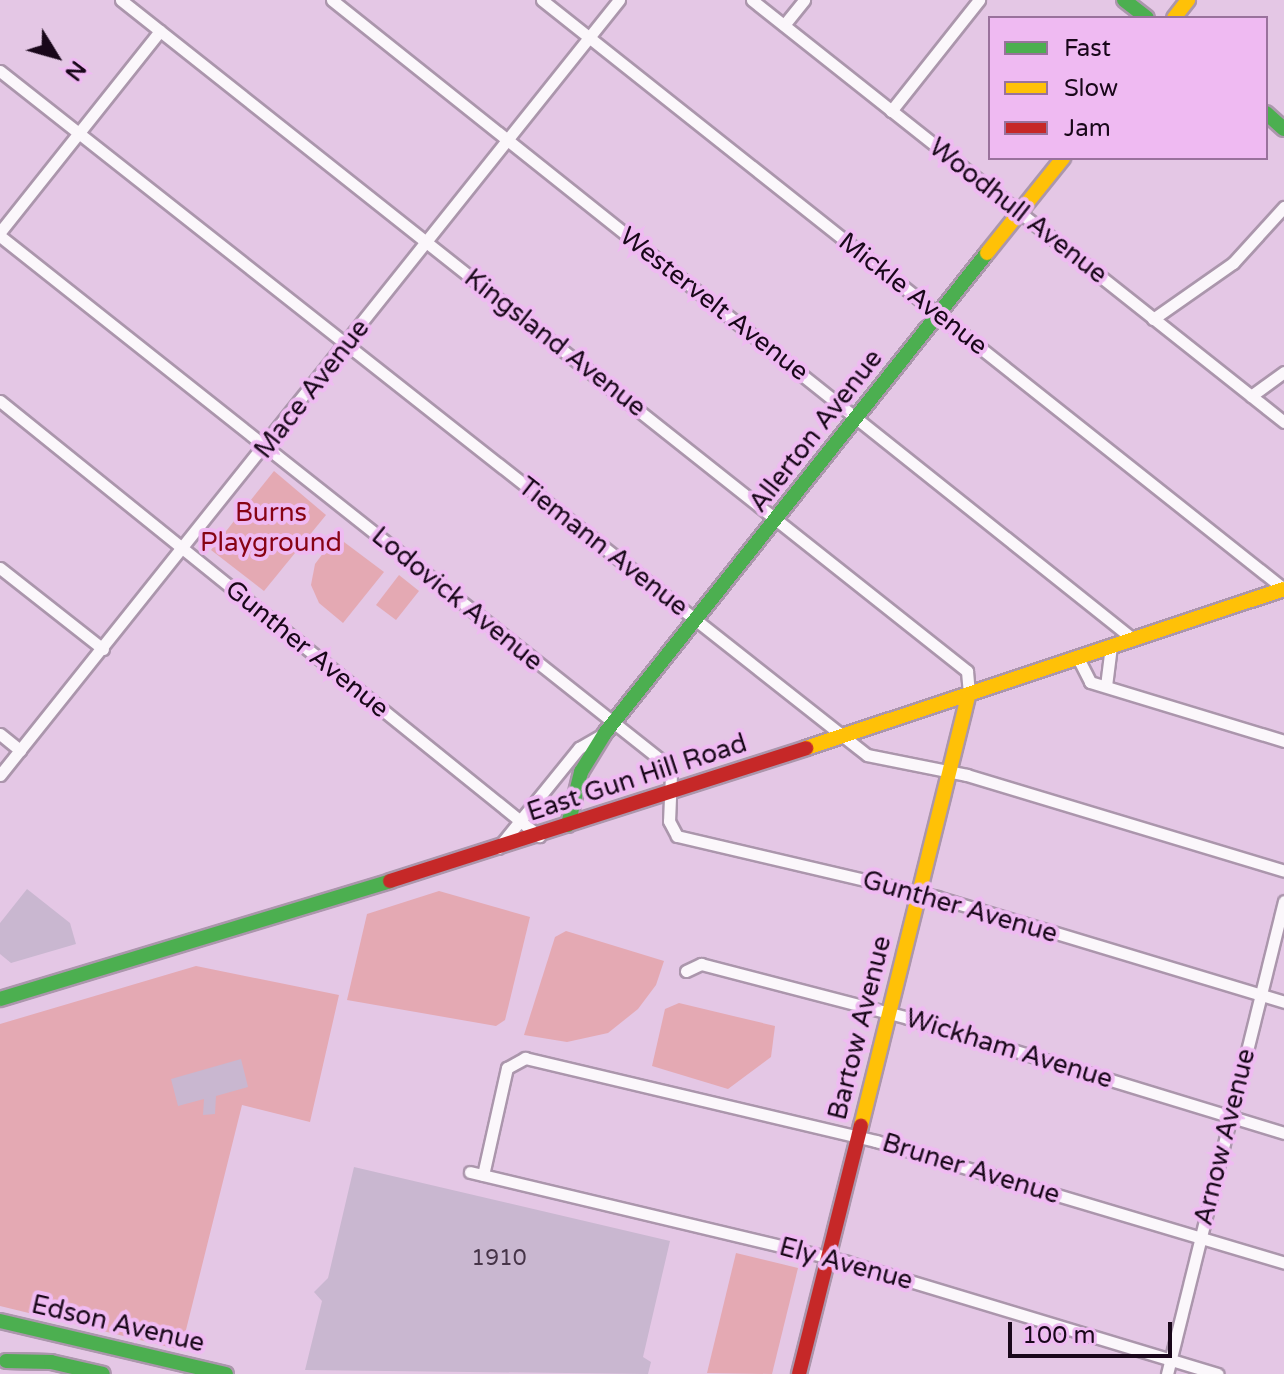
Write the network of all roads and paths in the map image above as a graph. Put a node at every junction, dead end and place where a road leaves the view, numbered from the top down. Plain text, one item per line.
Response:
1 (121, 0) edge
2 (332, 0) edge
3 (542, 0) edge
4 (619, 0) edge
5 (752, 0) edge
6 (804, 0) edge
7 (979, 0) edge
8 (1124, 0) edge
9 (1188, 0) edge
10 (1144, 16) edge
11 (1176, 16) edge
12 (784, 25) junction
13 (160, 31) junction
14 (589, 38) junction
15 (0, 71) edge
16 (891, 111) junction
17 (1268, 115) edge
18 (1284, 129) edge
19 (79, 133) junction
20 (508, 140) junction
21 (1061, 160) edge
22 (1284, 207) edge
23 (1020, 212) junction
24 (0, 234) edge
25 (427, 242) junction
26 (939, 314) junction
27 (1153, 319) junction
28 (346, 344) junction
29 (1284, 372) edge
30 (1251, 396) junction
31 (0, 401) edge
32 (858, 417) junction
33 (1284, 422) edge
34 (267, 447) junction
35 (777, 519) junction
36 (184, 549) junction
37 (0, 568) edge
38 (1284, 589) edge
39 (698, 622) junction
40 (1133, 639) junction
41 (1111, 646) junction
42 (103, 649) junction
43 (1078, 658) junction
44 (1106, 686) junction
45 (969, 694) junction
46 (609, 728) junction
47 (0, 734) edge
48 (842, 737) junction
49 (1284, 741) edge
50 (20, 750) junction
51 (948, 772) junction
52 (0, 775) edge
53 (671, 793) junction
54 (520, 820) junction
55 (568, 825) junction
56 (539, 836) junction
57 (498, 848) junction
58 (1284, 871) edge
59 (918, 893) junction
60 (1284, 901) edge
61 (686, 971) dead end
62 (1261, 995) junction
63 (0, 999) edge
64 (1284, 1002) edge
65 (889, 1014) junction
66 (1230, 1117) junction
67 (1284, 1133) edge
68 (858, 1136) junction
69 (470, 1172) dead end
70 (483, 1175) junction
71 (1201, 1237) junction
72 (828, 1258) junction
73 (1284, 1263) edge
74 (0, 1321) edge
75 (3, 1360) edge
76 (1170, 1360) junction
77 (53, 1374) edge
78 (103, 1374) edge
79 (226, 1374) edge
80 (799, 1374) edge
81 (1167, 1374) edge
82 (1217, 1374) edge

1 - 13 street, Kingsland Avenue
2 - 20 street, Westervelt Avenue
3 - 14 street, Mickle Avenue
4 - 14 street, Mace Avenue
5 - 12 street, Woodhull Avenue
6 - 12 street
7 - 16 street
8 - 10 main road
9 - 11 main road
12 - 16 street, Woodhull Avenue
13 - 19 street
13 - 25 street, Kingsland Avenue
14 - 20 street, Mace Avenue
14 - 26 street, Mickle Avenue
15 - 19 street, Tiemann Avenue
16 - 23 street, Woodhull Avenue
17 - 18 main road
19 - 24 street
19 - 28 street, Tiemann Avenue
20 - 25 street, Mace Avenue
20 - 32 street, Westervelt Avenue
21 - 23 main road, Allerton Avenue
22 - 27 street
23 - 26 main road, Allerton Avenue
23 - 27 street, Woodhull Avenue
24 - 34 street, Lodovick Avenue
25 - 28 street, Mace Avenue
25 - 35 street, Kingsland Avenue
26 - 32 main road, Allerton Avenue
26 - 38 street, Mickle Avenue
27 - 30 street, Woodhull Avenue
28 - 34 street, Mace Avenue
28 - 39 street, Tiemann Avenue
29 - 30 street
30 - 33 street, Woodhull Avenue
31 - 36 street, Gunther Avenue
32 - 35 main road, Allerton Avenue
32 - 40 street, Westervelt Avenue
34 - 36 street, Mace Avenue
34 - 46 street, Lodovick Avenue
35 - 39 main road, Allerton Avenue
35 - 45 street, Kingsland Avenue
36 - 42 street, Mace Avenue
36 - 54 street, Gunther Avenue
37 - 42 street
38 - 40 main road, East Gun Hill Road
39 - 46 main road, Allerton Avenue
39 - 48 street, Tiemann Avenue
40 - 41 main road, East Gun Hill Road
41 - 43 main road, East Gun Hill Road
41 - 44 street
42 - 50 street, Mace Avenue
43 - 44 street
43 - 45 main road, East Gun Hill Road
44 - 49 street
45 - 48 main road, East Gun Hill Road
45 - 51 main road, Bartow Avenue
46 - 53 street, Lodovick Avenue
46 - 54 street, Allerton Avenue
46 - 55 main road, Allerton Avenue
47 - 50 street
48 - 51 street, Tiemann Avenue
48 - 53 main road, East Gun Hill Road
50 - 52 street, Mace Avenue
51 - 58 street, Tiemann Avenue
51 - 59 main road, Bartow Avenue
53 - 55 main road, East Gun Hill Road
53 - 59 street, Gunther Avenue
54 - 56 street, Gunther Avenue
54 - 57 street, Allerton Avenue
55 - 56 main road, East Gun Hill Road
56 - 57 main road, East Gun Hill Road
57 - 63 main road, East Gun Hill Road
59 - 62 street, Gunther Avenue
59 - 65 main road, Bartow Avenue
60 - 62 street, Arnow Avenue
61 - 65 street, Wickham Avenue
62 - 64 street, Gunther Avenue
62 - 66 street, Arnow Avenue
65 - 66 street, Wickham Avenue
65 - 68 main road, Bartow Avenue
66 - 67 street, Wickham Avenue
66 - 71 street, Arnow Avenue
68 - 70 street, Bruner Avenue
68 - 71 street, Bruner Avenue
68 - 72 main road, Bartow Avenue
69 - 70 street, Ely Avenue
70 - 72 street, Ely Avenue
71 - 73 street, Bruner Avenue
71 - 76 street, Arnow Avenue
72 - 76 street, Ely Avenue
72 - 80 main road, Bartow Avenue
74 - 79 main road, Edson Avenue
75 - 77 main road
75 - 78 main road
76 - 81 street, Arnow Avenue
76 - 82 street, Ely Avenue

